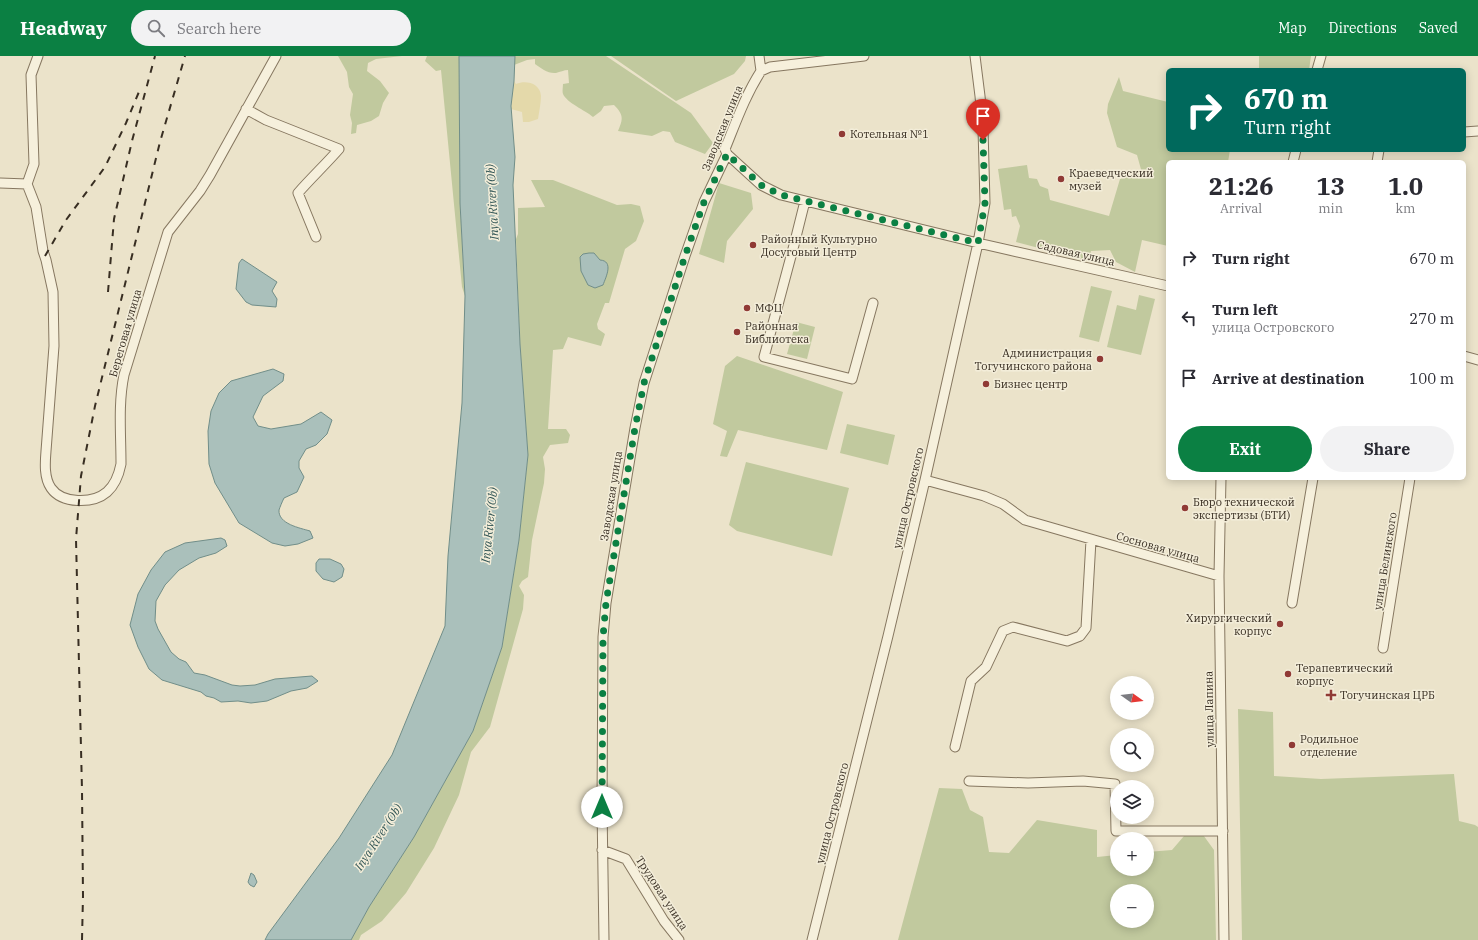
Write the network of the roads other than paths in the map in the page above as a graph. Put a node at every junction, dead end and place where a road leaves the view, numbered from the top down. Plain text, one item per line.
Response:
1 (38, 56) edge
2 (276, 56) edge
3 (759, 56) edge
4 (864, 56) edge
5 (975, 56) edge
6 (1321, 56) edge
7 (1318, 68) edge
8 (761, 71) junction
9 (246, 108) junction
10 (1478, 131) edge
11 (1466, 132) edge
12 (727, 154) junction
13 (0, 183) edge
14 (27, 184) junction
15 (805, 201) junction
16 (316, 237) dead end
17 (978, 243) junction
18 (1166, 286) edge
19 (873, 302) dead end
20 (1466, 357) edge
21 (1478, 360) edge
22 (925, 480) junction
23 (1222, 480) edge
24 (1313, 480) edge
25 (1410, 480) edge
26 (1091, 540) junction
27 (1219, 576) junction
28 (1292, 603) dead end
29 (1383, 648) dead end
30 (955, 747) dead end
31 (969, 781) dead end
32 (1222, 831) junction
33 (602, 850) junction
34 (604, 940) edge
35 (679, 940) edge
36 (812, 940) edge
37 (1224, 940) edge

1 - 14 street
2 - 9 street, Береговая улица
3 - 8 street
4 - 8 street
5 - 17 street, улица Островского
6 - 7 street
8 - 12 street, Заводская улица
9 - 14 street, Береговая улица
9 - 16 street
10 - 11 street
12 - 15 street, Садовая улица
12 - 33 street, Заводская улица
13 - 14 street
15 - 17 street, Садовая улица
15 - 19 street
17 - 18 street, Садовая улица
17 - 22 street, улица Островского
20 - 21 street
22 - 26 street, Сосновая улица
22 - 36 street, улица Островского
23 - 27 street, улица Лапина
24 - 28 street
25 - 29 street, улица Белинского
26 - 27 street, Сосновая улица
26 - 30 street
27 - 32 street, улица Лапина
31 - 32 street
32 - 37 street, улица Лапина
33 - 34 street, Заводская улица
33 - 35 street, Трудовая улица

